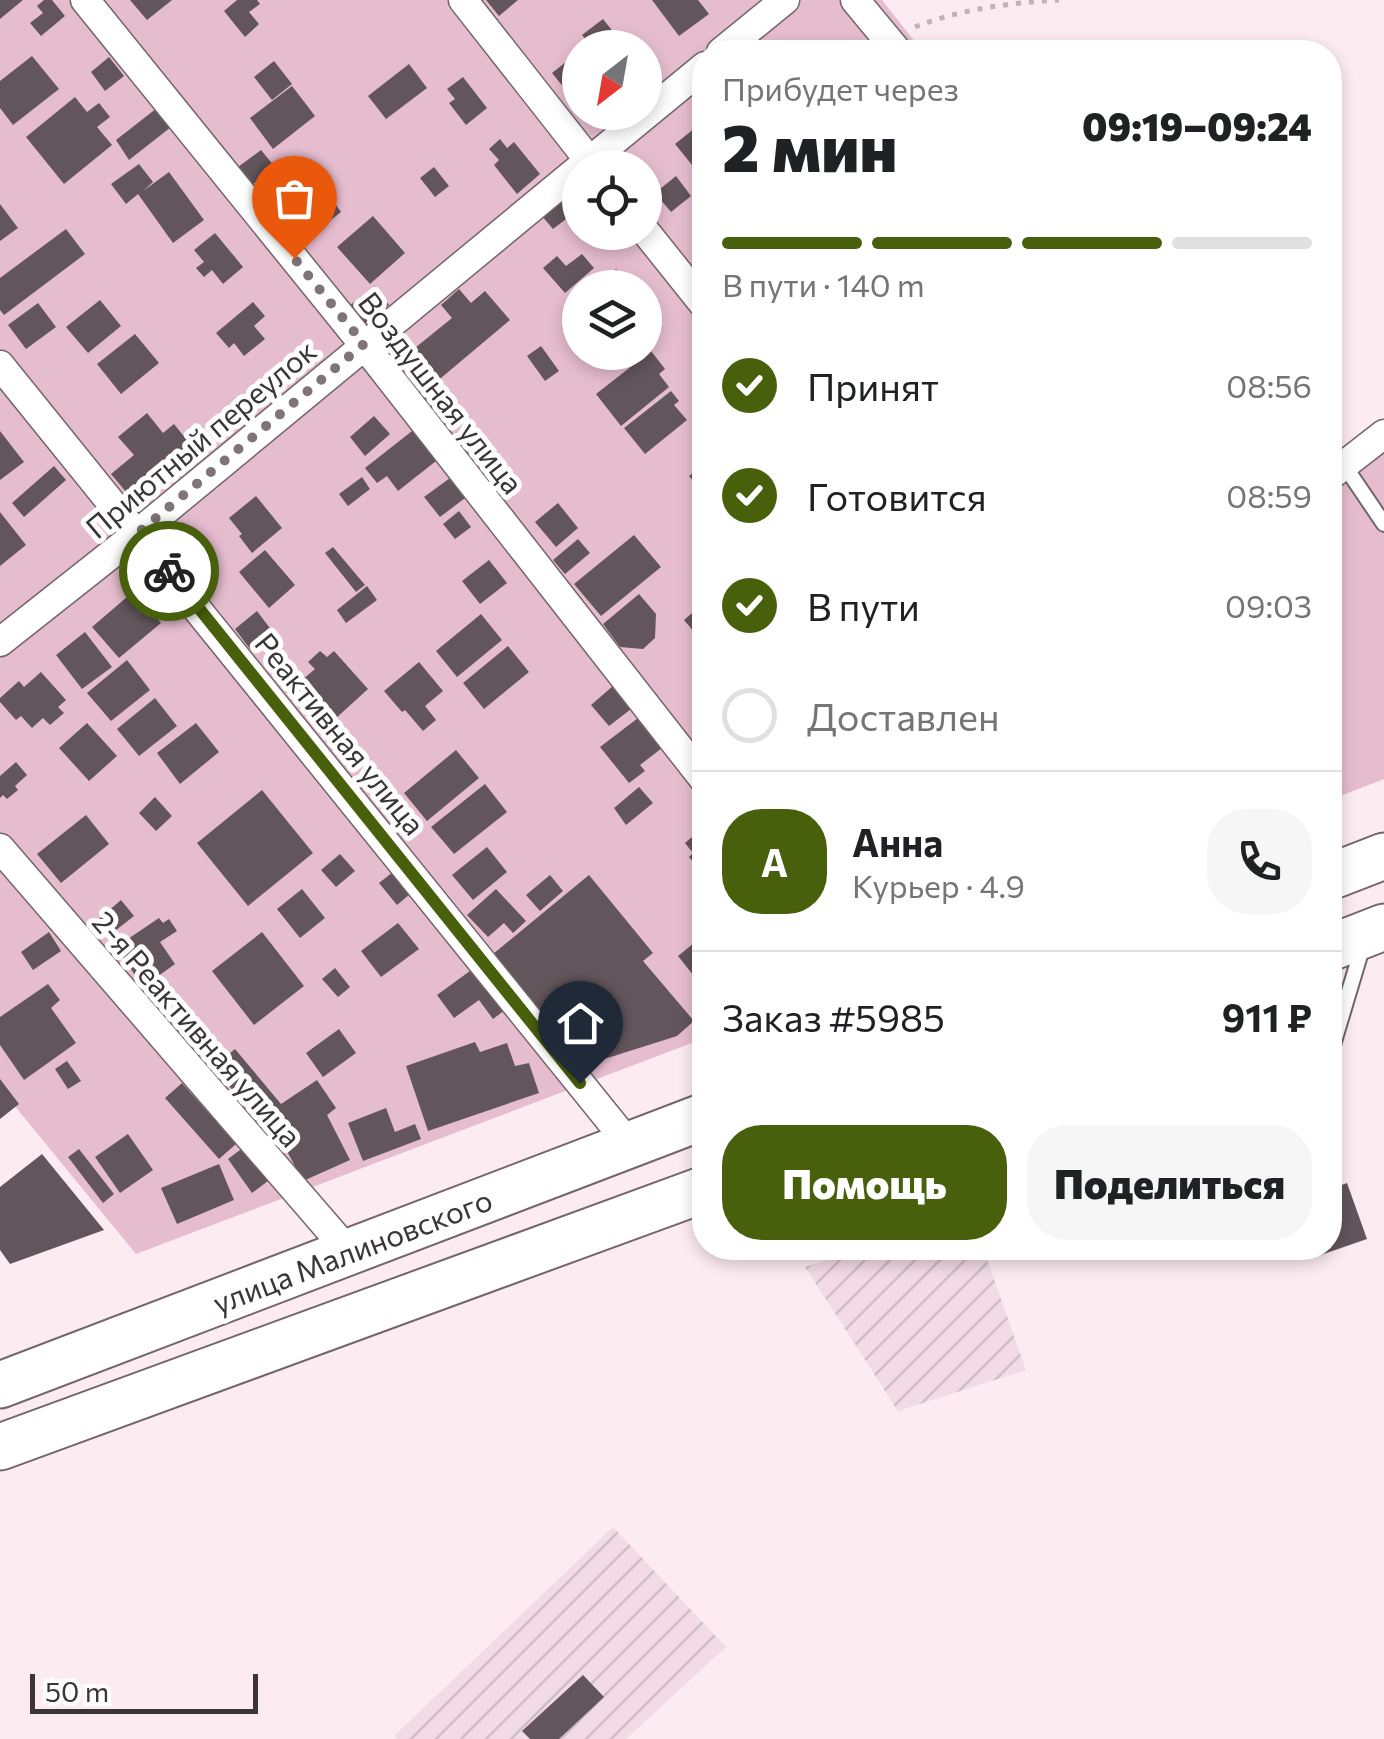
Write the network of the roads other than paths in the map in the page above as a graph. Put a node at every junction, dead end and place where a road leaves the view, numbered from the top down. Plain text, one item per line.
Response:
1 (86, 0) edge
2 (463, 0) edge
3 (785, 0) edge
4 (855, 0) edge
5 (736, 40) edge
6 (888, 40) edge
7 (692, 77) edge
8 (574, 150) edge
9 (605, 150) edge
10 (562, 185) edge
11 (660, 250) edge
12 (692, 290) edge
13 (364, 344) junction
14 (0, 365) edge
15 (1384, 434) edge
16 (1342, 467) edge
17 (1342, 477) edge
18 (1384, 524) edge
19 (138, 533) junction
20 (0, 642) edge
21 (692, 764) edge
22 (0, 848) edge
23 (1384, 856) edge
24 (1342, 872) edge
25 (1360, 936) edge
26 (1342, 1007) edge
27 (692, 1121) edge
28 (629, 1144) junction
29 (692, 1194) edge
30 (348, 1252) junction
31 (0, 1385) edge
32 (0, 1447) edge

1 - 13 street, Воздушная улица
2 - 8 street
3 - 5 street
4 - 6 street
7 - 9 street, Приютный переулок
10 - 13 street, Приютный переулок
11 - 12 street
13 - 19 street, Приютный переулок
13 - 21 street, Воздушная улица
14 - 19 street, Реактивная улица
15 - 16 street
17 - 18 lane
19 - 20 street, Приютный переулок
19 - 28 street, Реактивная улица
22 - 30 street, 2-я Реактивная улица
23 - 24 highway
25 - 26 lane
27 - 28 highway, улица Малиновского
28 - 30 highway, улица Малиновского
29 - 32 highway, улица Малиновского
30 - 31 highway, улица Малиновского

